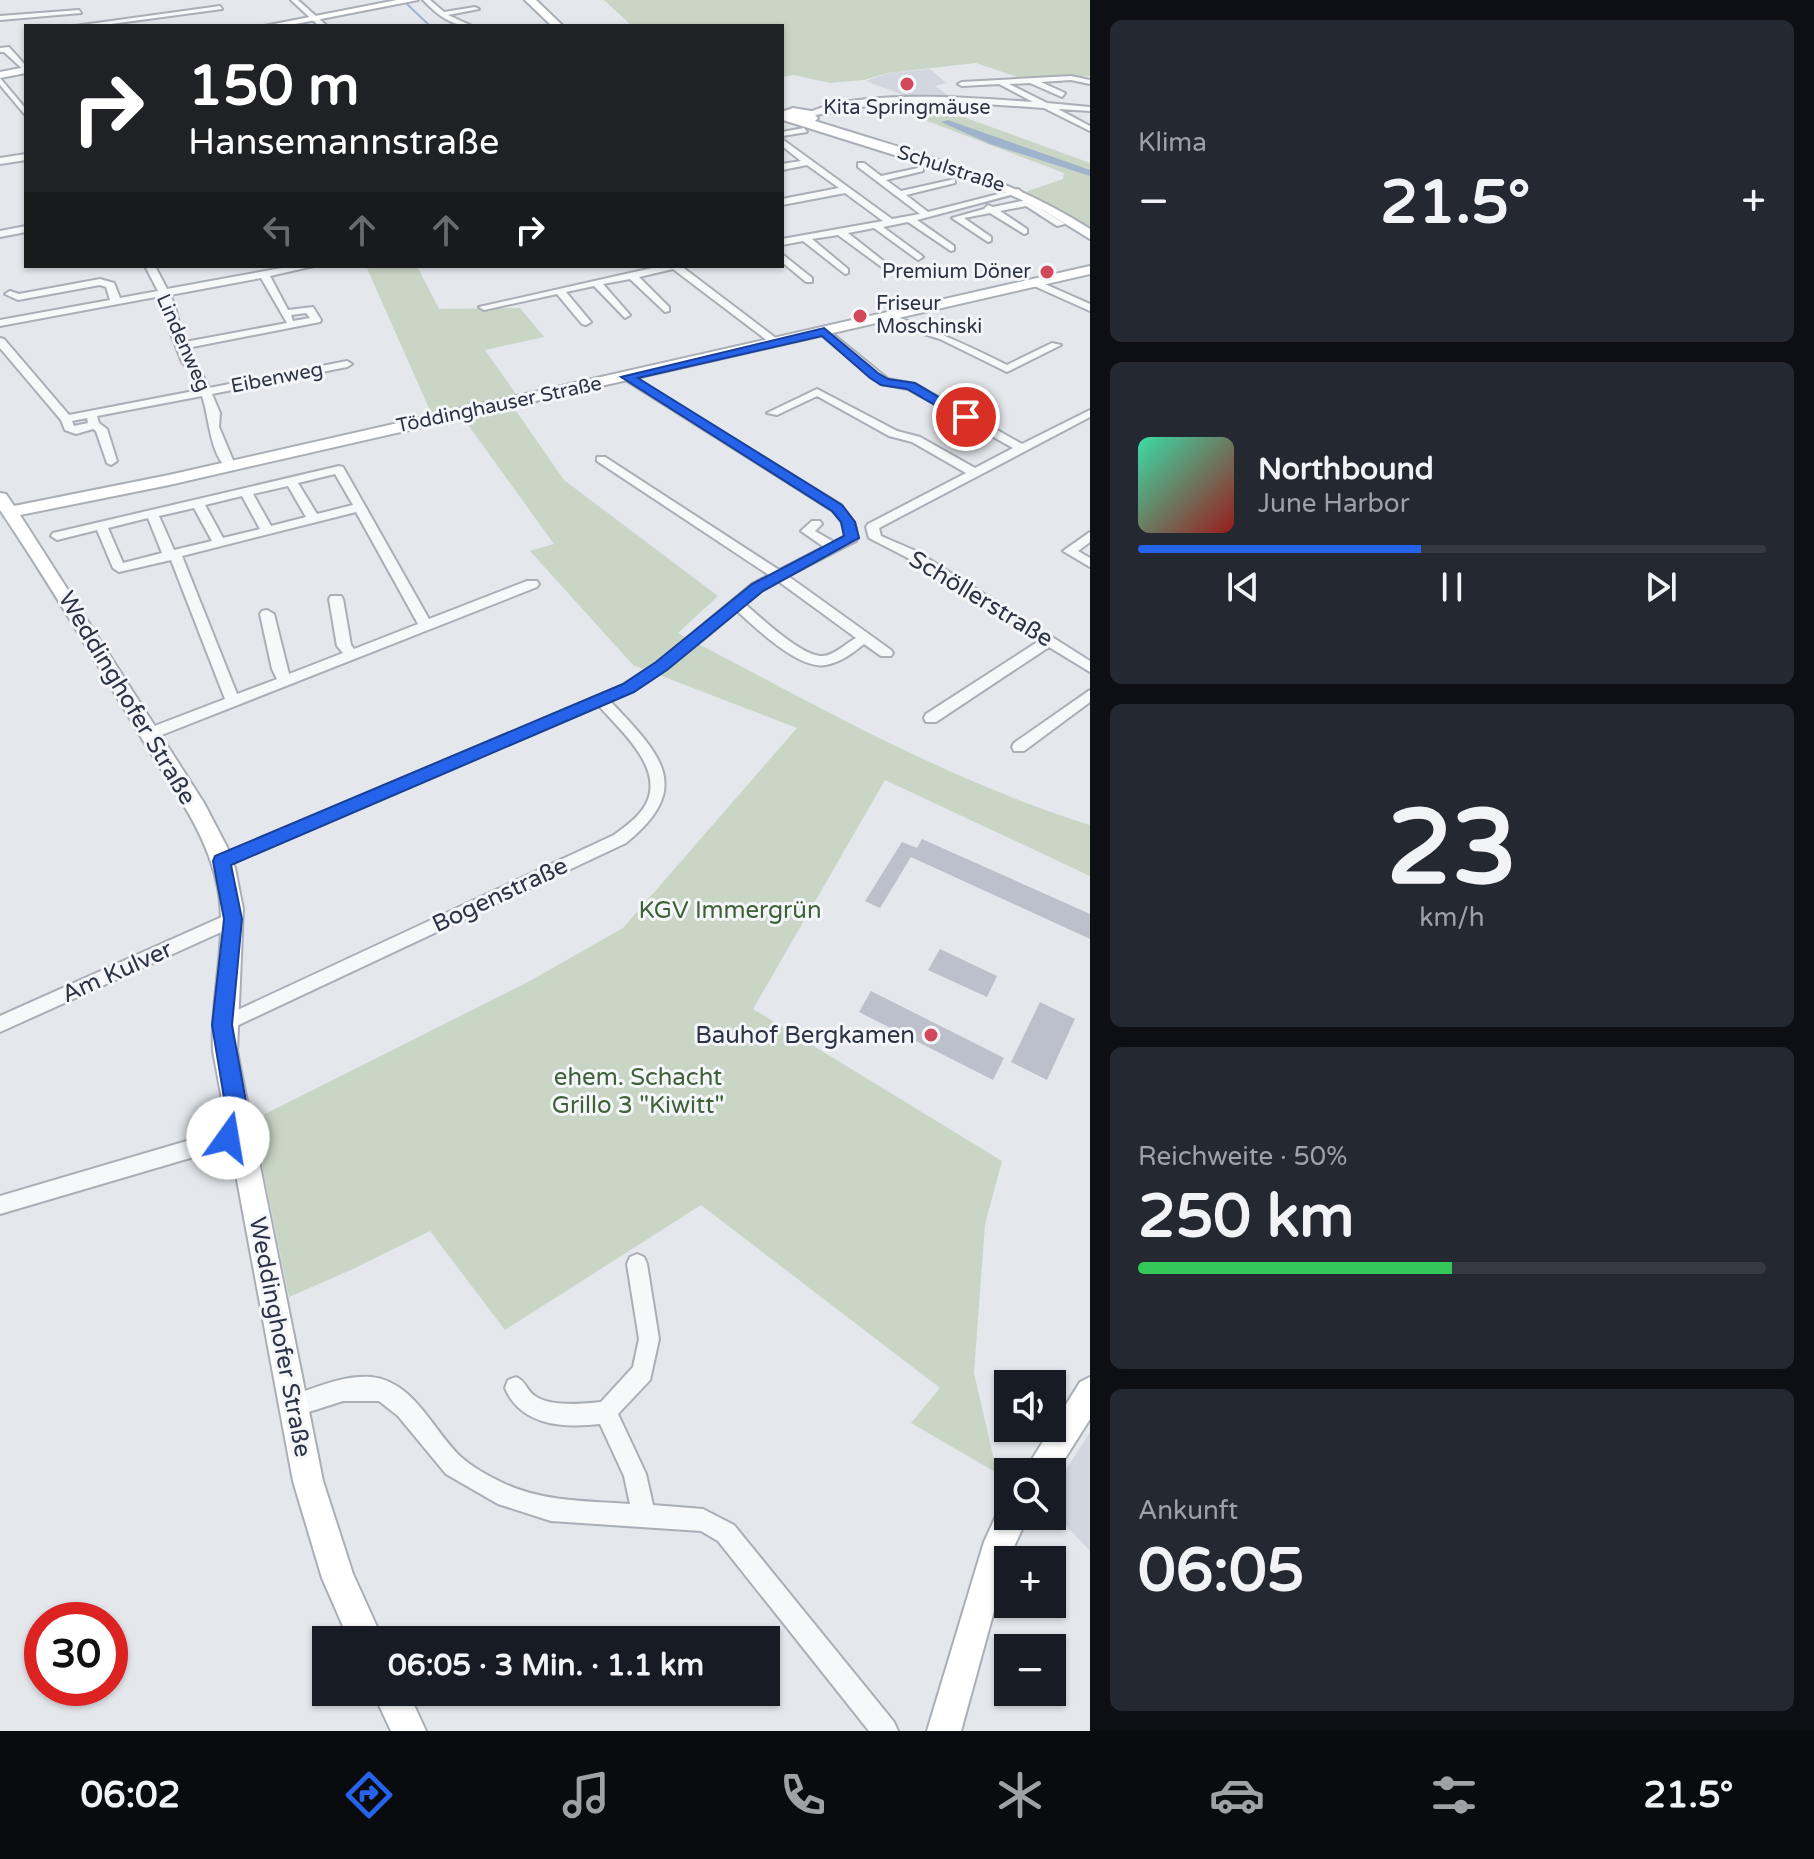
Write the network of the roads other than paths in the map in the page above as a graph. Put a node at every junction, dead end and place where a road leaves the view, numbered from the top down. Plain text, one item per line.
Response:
1 (294, 0) edge
2 (413, 0) edge
3 (426, 0) edge
4 (530, 0) edge
5 (220, 8) dead end
6 (475, 9) dead end
7 (442, 14) junction
8 (0, 18) edge
9 (320, 22) edge
10 (79, 24) edge
11 (95, 24) edge
12 (294, 24) edge
13 (464, 24) edge
14 (556, 24) edge
15 (0, 50) edge
16 (24, 68) edge
17 (24, 71) edge
18 (0, 77) edge
19 (1032, 80) junction
20 (1000, 82) junction
21 (1090, 82) edge
22 (962, 84) dead end
23 (1062, 95) dead end
24 (0, 104) edge
25 (20, 104) edge
26 (1043, 106) junction
27 (1090, 109) edge
28 (785, 113) edge
29 (806, 122) junction
30 (1090, 129) edge
31 (784, 133) edge
32 (784, 144) edge
33 (24, 157) edge
34 (0, 161) edge
35 (807, 162) junction
36 (861, 165) dead end
37 (784, 167) edge
38 (920, 169) dead end
39 (878, 179) junction
40 (952, 181) dead end
41 (845, 190) junction
42 (1018, 192) junction
43 (900, 194) junction
44 (784, 202) edge
45 (979, 202) junction
46 (993, 210) junction
47 (930, 214) junction
48 (957, 218) junction
49 (910, 219) junction
50 (890, 222) junction
51 (1060, 224) dead end
52 (875, 225) junction
53 (24, 229) edge
54 (839, 231) junction
55 (1024, 231) dead end
56 (0, 234) edge
57 (1090, 235) edge
58 (805, 238) junction
59 (988, 239) dead end
60 (784, 242) edge
61 (951, 248) dead end
62 (918, 257) dead end
63 (784, 259) edge
64 (883, 265) dead end
65 (151, 268) edge
66 (300, 268) edge
67 (667, 268) edge
68 (678, 268) edge
69 (1090, 270) edge
70 (845, 271) dead end
71 (265, 276) junction
72 (633, 276) junction
73 (809, 280) dead end
74 (1035, 283) junction
75 (597, 284) junction
76 (560, 292) junction
77 (10, 294) dead end
78 (164, 294) junction
79 (116, 302) junction
80 (484, 307) dead end
81 (1090, 308) edge
82 (665, 309) dead end
83 (286, 313) junction
84 (625, 315) dead end
85 (890, 317) junction
86 (6, 322) edge
87 (586, 322) dead end
88 (292, 325) junction
89 (824, 332) junction
90 (0, 333) edge
91 (0, 341) edge
92 (776, 342) junction
93 (1056, 345) dead end
94 (181, 346) junction
95 (347, 364) dead end
96 (628, 377) junction
97 (206, 392) junction
98 (773, 413) dead end
99 (1090, 413) edge
100 (92, 420) junction
101 (1021, 448) junction
102 (601, 459) dead end
103 (111, 461) dead end
104 (229, 465) junction
105 (975, 473) junction
106 (291, 481) junction
107 (246, 492) junction
108 (198, 503) junction
109 (361, 507) junction
110 (3, 509) edge
111 (152, 514) junction
112 (314, 520) junction
113 (816, 524) dead end
114 (101, 526) junction
115 (267, 531) junction
116 (57, 536) dead end
117 (1090, 536) edge
118 (219, 543) junction
119 (834, 548) junction
120 (173, 556) junction
121 (1090, 563) edge
122 (779, 576) junction
123 (532, 584) dead end
124 (336, 599) dead end
125 (737, 604) junction
126 (267, 614) dead end
127 (426, 626) junction
128 (1049, 641) junction
129 (859, 642) dead end
130 (1090, 648) edge
131 (886, 653) dead end
132 (352, 655) junction
133 (1077, 658) junction
134 (1090, 667) edge
135 (285, 681) junction
136 (1090, 695) edge
137 (233, 701) junction
138 (602, 701) junction
139 (931, 718) dead end
140 (149, 734) junction
141 (1019, 747) dead end
142 (222, 861) junction
143 (233, 919) junction
144 (0, 1024) edge
145 (222, 1025) junction
146 (241, 1134) junction
147 (0, 1205) edge
148 (637, 1264) dead end
149 (516, 1388) dead end
150 (1090, 1392) edge
151 (293, 1406) junction
152 (606, 1412) junction
153 (1048, 1458) edge
154 (644, 1516) junction
155 (1006, 1530) edge
156 (360, 1626) edge
157 (397, 1706) edge
158 (409, 1731) edge
159 (885, 1731) edge
160 (944, 1731) edge

1 - 9 street
2 - 9 street
3 - 7 street
4 - 14 street
5 - 11 street
6 - 7 street
7 - 13 street
8 - 10 street
9 - 12 street
15 - 16 street
17 - 18 street
18 - 25 street
19 - 20 street
19 - 21 street
19 - 23 street
20 - 22 street
20 - 26 street
24 - 25 street
26 - 27 street
26 - 29 street
26 - 30 street
28 - 29 street, Schulstraße
29 - 31 street
29 - 42 street, Schulstraße
32 - 35 street
33 - 34 street
35 - 37 street
35 - 41 street
36 - 39 street
38 - 39 street
39 - 43 street
40 - 43 street
41 - 44 street
41 - 50 street
42 - 45 street
42 - 57 street, Schulstraße
43 - 47 street
45 - 46 street
45 - 47 street
46 - 48 street
46 - 51 street
46 - 55 street
47 - 48 street
47 - 49 street
48 - 59 street
49 - 50 street
49 - 61 street
50 - 52 street
52 - 54 street
52 - 62 street
53 - 56 street
54 - 58 street
54 - 64 street
58 - 60 street
58 - 70 street
63 - 73 street
65 - 78 street, Lindenweg
66 - 71 street
67 - 72 street
68 - 92 street
69 - 74 street, Töddinghauser Straße
71 - 78 street
71 - 83 street
72 - 75 street
72 - 82 street
74 - 81 street
74 - 85 street, Töddinghauser Straße
75 - 76 street
75 - 84 street
76 - 80 street
76 - 87 street
77 - 79 street
78 - 79 street
78 - 94 street, Lindenweg
79 - 86 street
83 - 88 street
83 - 88 street
85 - 89 street, Töddinghauser Straße
85 - 93 street
86 - 90 street
88 - 94 street
89 - 92 street, Töddinghauser Straße
89 - 101 street
91 - 100 street, Eibenweg
92 - 96 street, Töddinghauser Straße
94 - 97 street, Lindenweg
95 - 97 street, Eibenweg
96 - 104 street, Töddinghauser Straße
96 - 119 street
97 - 100 street, Eibenweg
97 - 104 street, Lindenweg
98 - 105 street
99 - 101 street
100 - 103 street
101 - 105 street
102 - 122 street
104 - 110 street, Töddinghauser Straße
105 - 128 street, Schöllerstraße
106 - 107 street
106 - 109 street
106 - 112 street
107 - 108 street
107 - 115 street
108 - 111 street
108 - 118 street
109 - 112 street
109 - 127 street
110 - 140 street, Weddinghofer Straße
111 - 114 street
111 - 120 street
112 - 115 street
113 - 119 street
114 - 116 street
114 - 120 street
115 - 118 street
117 - 121 street
118 - 120 street
119 - 122 street
120 - 137 street
122 - 125 street
122 - 131 street
123 - 127 street
124 - 132 street
125 - 129 street
125 - 138 street
126 - 135 street
127 - 132 street
128 - 133 street, Schöllerstraße
128 - 139 street
130 - 133 street
132 - 135 street
133 - 134 street, Schöllerstraße
135 - 137 street
136 - 141 street
137 - 140 street
138 - 142 street
138 - 145 street, Bogenstraße
140 - 142 street, Weddinghofer Straße
142 - 143 street, Weddinghofer Straße
143 - 144 street, Am Kulver
143 - 145 street, Weddinghofer Straße
145 - 146 street, Weddinghofer Straße
146 - 147 street
146 - 151 street, Weddinghofer Straße
148 - 152 street
149 - 152 street
150 - 153 street
151 - 154 street
151 - 156 street, Weddinghofer Straße
152 - 154 street
154 - 159 street
155 - 160 street
157 - 158 street

